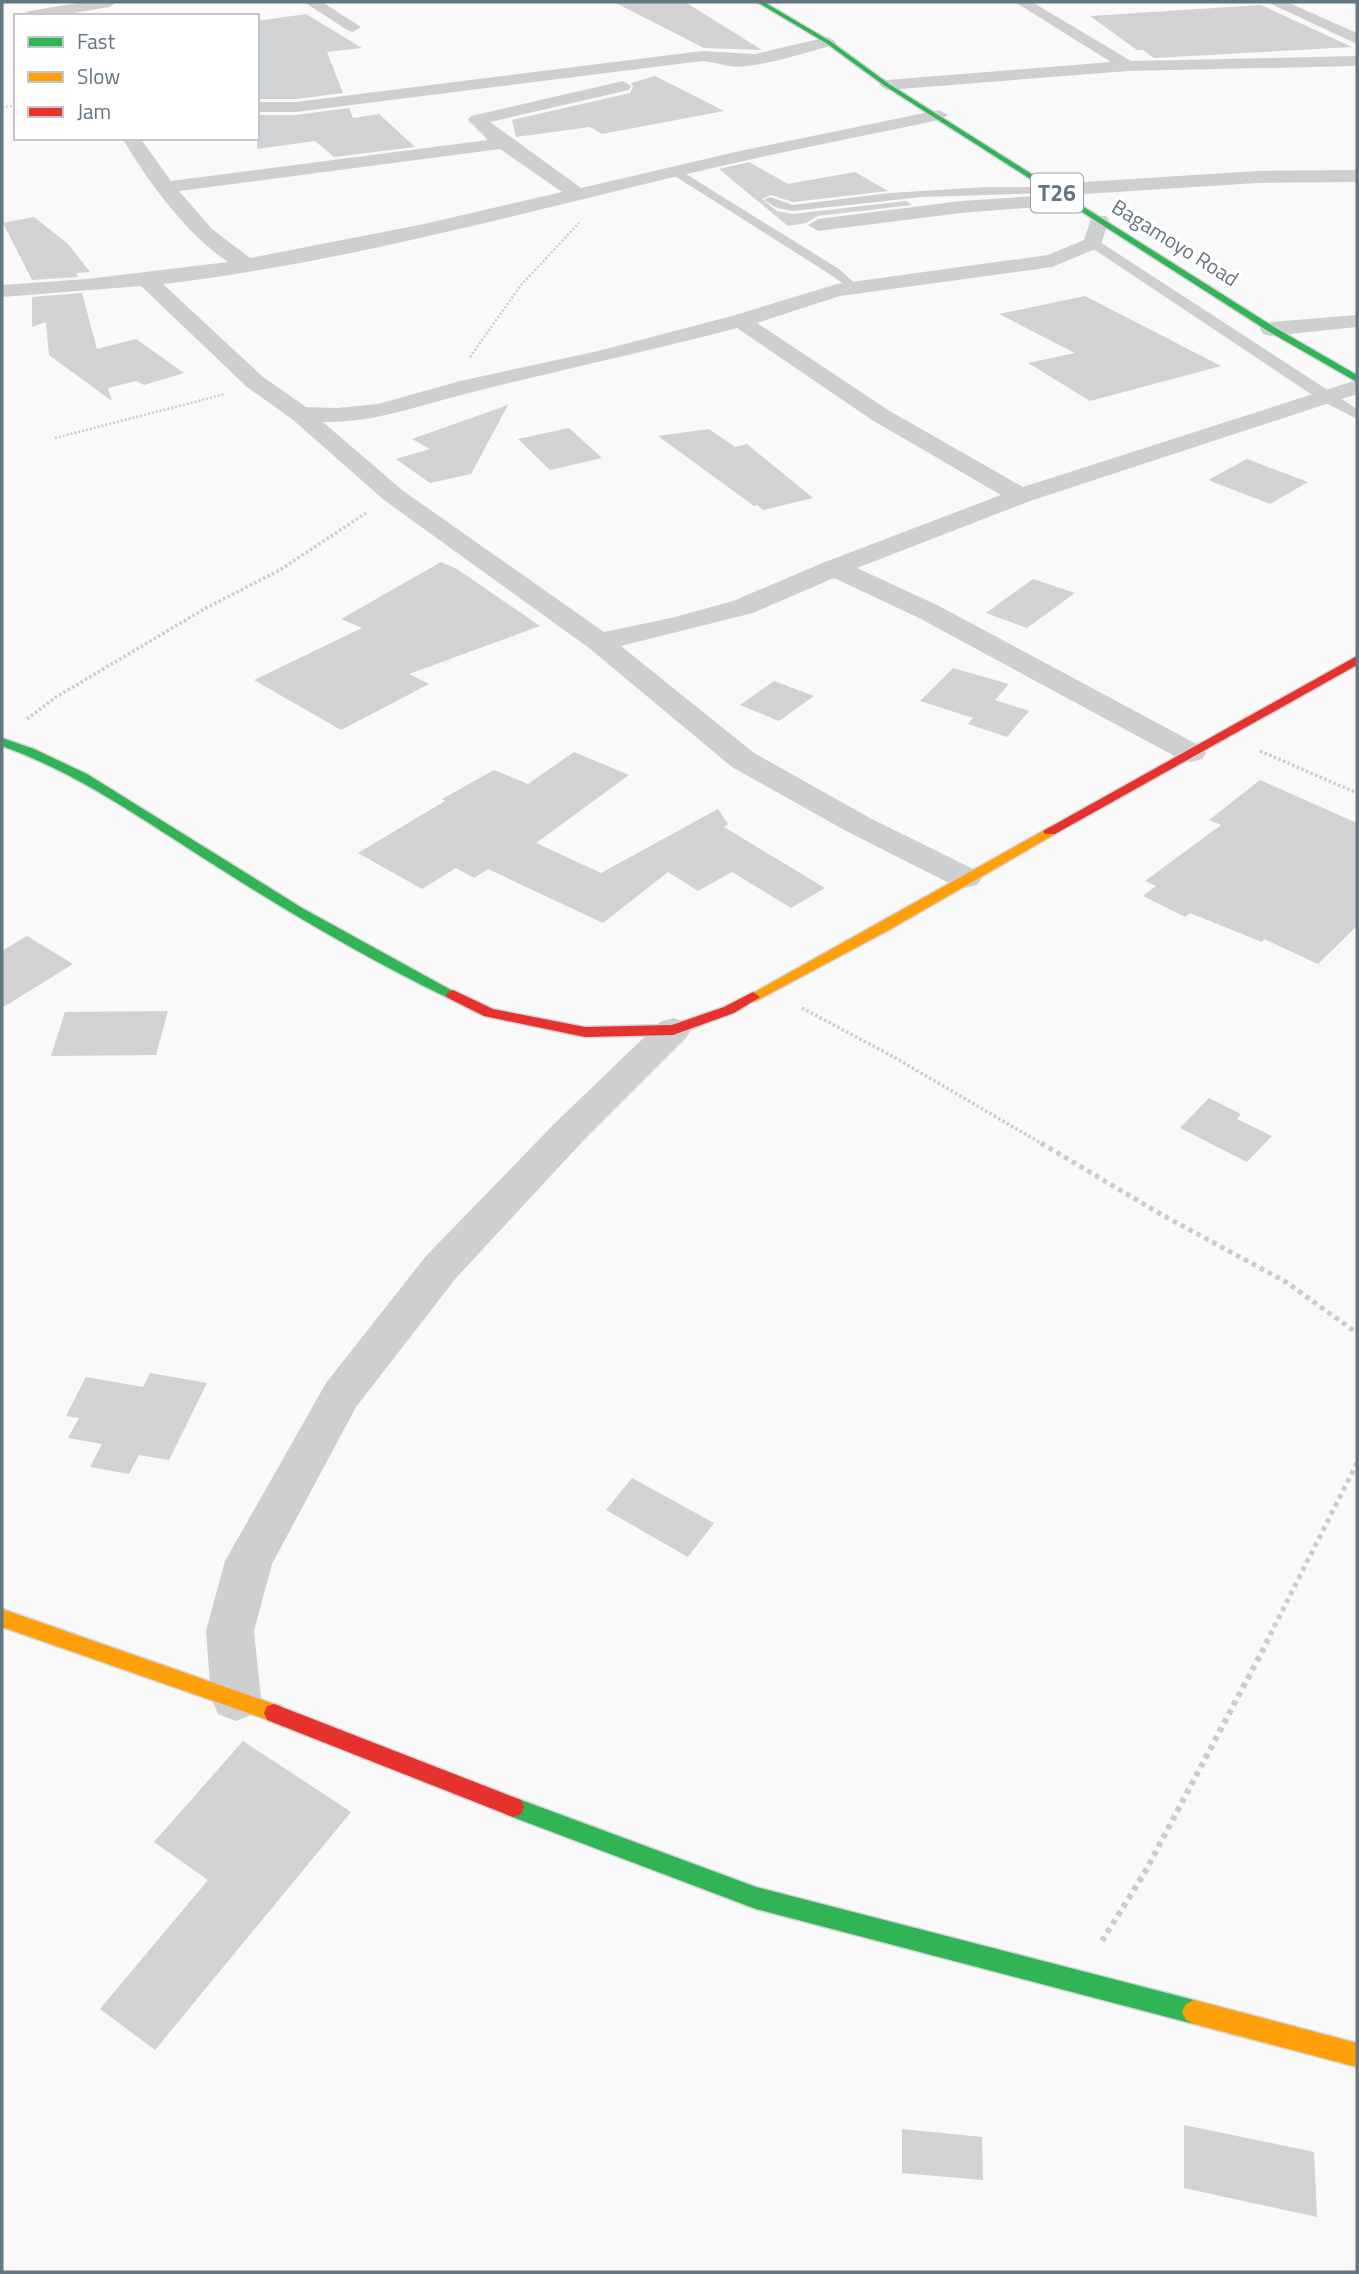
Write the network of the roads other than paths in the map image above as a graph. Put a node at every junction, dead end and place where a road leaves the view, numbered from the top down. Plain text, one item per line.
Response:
1 (108, 2) edge
2 (312, 2) edge
3 (760, 2) edge
4 (1022, 2) edge
5 (1275, 2) edge
6 (40, 14) edge
7 (353, 27) dead end
8 (1357, 39) edge
9 (828, 43) junction
10 (755, 59) junction
11 (1357, 61) edge
12 (1128, 66) junction
13 (670, 77) dead end
14 (641, 84) dead end
15 (887, 85) junction
16 (432, 88) junction
17 (259, 107) edge
18 (466, 112) junction
19 (939, 115) junction
20 (132, 140) edge
21 (503, 143) junction
22 (674, 171) junction
23 (1357, 176) edge
24 (165, 187) junction
25 (579, 195) junction
26 (1060, 195) junction
27 (769, 200) dead end
28 (1099, 220) junction
29 (818, 225) dead end
30 (1093, 243) junction
31 (244, 264) junction
32 (148, 281) junction
33 (853, 287) junction
34 (2, 291) edge
35 (740, 321) junction
36 (1357, 321) edge
37 (1272, 329) junction
38 (1357, 379) edge
39 (1357, 387) edge
40 (1325, 397) junction
41 (300, 414) junction
42 (1357, 415) edge
43 (1021, 496) junction
44 (834, 568) junction
45 (599, 642) junction
46 (1357, 660) edge
47 (2, 742) edge
48 (1191, 754) junction
49 (965, 878) junction
50 (673, 1030) junction
51 (2, 1618) edge
52 (236, 1698) junction
53 (1357, 2055) edge

1 - 6 street
2 - 7 street
3 - 9 main road, Bagamoyo Road / T26
4 - 12 street
5 - 8 street
9 - 10 street
9 - 15 main road, Bagamoyo Road / T26
10 - 13 street
10 - 16 street
11 - 12 street
12 - 15 street
14 - 18 street
15 - 19 main road, Bagamoyo Road / T26
16 - 17 street
16 - 18 street
18 - 21 street
19 - 22 street
19 - 26 main road, Bagamoyo Road / T26
20 - 24 street
21 - 24 street
21 - 25 street
22 - 25 street
22 - 33 lane
23 - 26 street
24 - 31 street
25 - 31 street
26 - 27 lane
26 - 28 main road, Bagamoyo Road / T26
26 - 29 street
28 - 30 street
28 - 37 main road, Bagamoyo Road / T26
30 - 33 street
30 - 40 lane
31 - 32 street
32 - 34 street
32 - 41 street
33 - 35 street
35 - 41 street
35 - 43 street
36 - 37 street
37 - 38 main road, Bagamoyo Road / T26
39 - 40 street
40 - 42 lane
40 - 43 street
41 - 45 street
43 - 44 street
44 - 45 street
44 - 48 street
45 - 49 street
46 - 48 main road
47 - 50 main road
48 - 49 main road
49 - 50 main road
50 - 52 street
51 - 52 main road
52 - 53 main road

